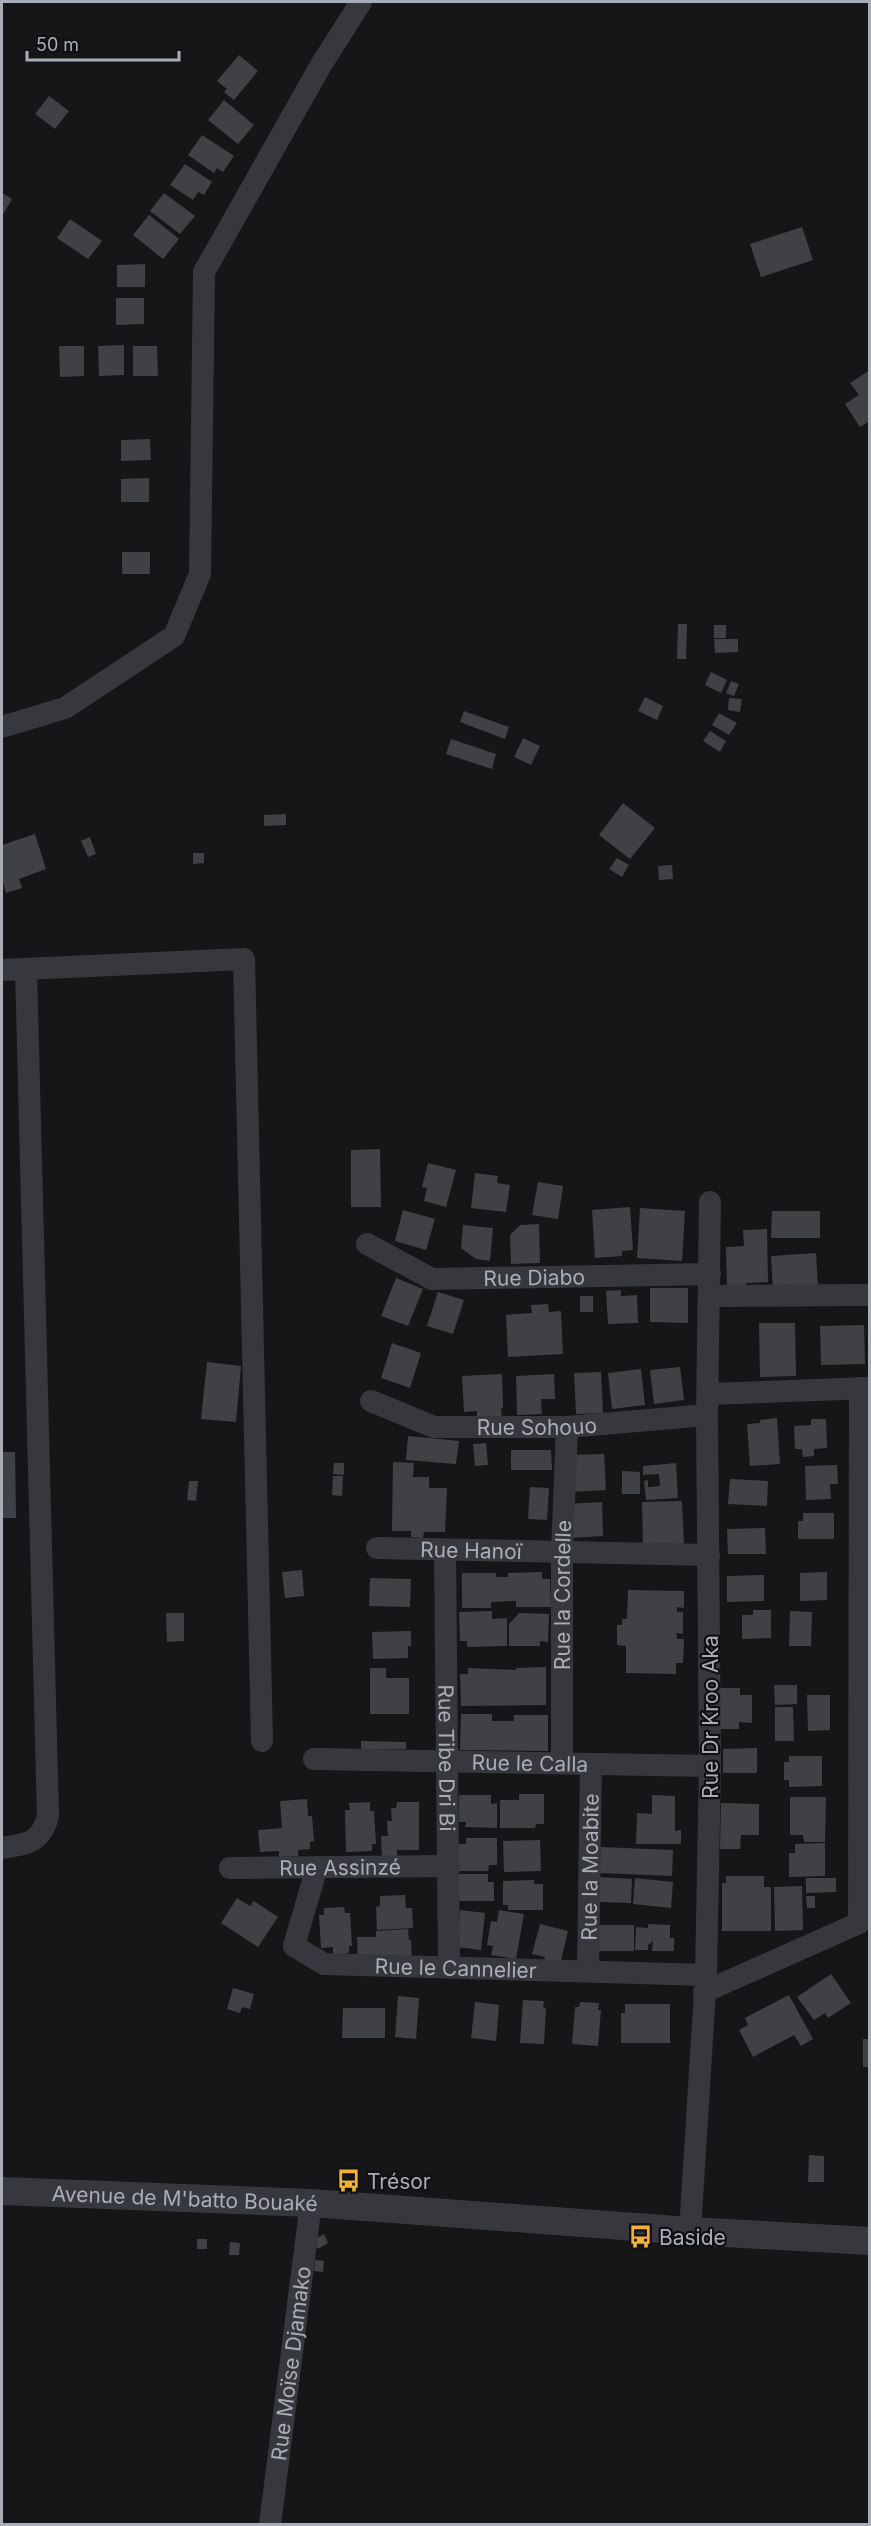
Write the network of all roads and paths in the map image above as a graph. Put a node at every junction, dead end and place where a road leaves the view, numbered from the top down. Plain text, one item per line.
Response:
1 (361, 2) edge
2 (2, 727) edge
3 (26, 969) junction
4 (2, 970) edge
5 (710, 1202) dead end
6 (367, 1244) dead end
7 (710, 1285) junction
8 (870, 1295) edge
9 (865, 1388) edge
10 (370, 1401) dead end
11 (708, 1404) junction
12 (567, 1427) junction
13 (864, 1492) edge
14 (377, 1548) dead end
15 (445, 1550) junction
16 (562, 1552) junction
17 (709, 1555) junction
18 (261, 1742) dead end
19 (314, 1759) dead end
20 (448, 1760) junction
21 (562, 1763) junction
22 (591, 1764) junction
23 (710, 1766) junction
24 (2, 1848) edge
25 (448, 1866) junction
26 (318, 1867) junction
27 (230, 1868) dead end
28 (864, 1917) edge
29 (449, 1967) junction
30 (588, 1971) junction
31 (705, 1984) junction
32 (2, 2191) edge
33 (311, 2203) junction
34 (690, 2231) junction
35 (870, 2241) edge
36 (270, 2524) edge

1 - 2 street
3 - 4 street
3 - 18 street
3 - 24 street
5 - 7 street, Rue Dr Kroo Aka
6 - 7 street, Rue Diabo
7 - 8 street, Rue Diabo
7 - 11 street, Rue Dr Kroo Aka
9 - 11 street, Rue Sohouo
9 - 13 street
10 - 12 street, Rue Sohouo
11 - 12 street, Rue Sohouo
11 - 17 street, Rue Dr Kroo Aka
12 - 16 street, Rue la Cordelle
13 - 28 street
14 - 15 street, Rue Hanoï
15 - 16 street, Rue Hanoï
15 - 20 street, Rue Tibe Dri Bi
16 - 17 street, Rue Hanoï
16 - 21 street, Rue la Cordelle
17 - 23 street, Rue Dr Kroo Aka
19 - 20 street, Rue le Calla
20 - 21 street, Rue le Calla
20 - 25 street, Rue Tibe Dri Bi
21 - 22 street, Rue le Calla
22 - 23 street, Rue le Calla
22 - 30 street, Rue la Moabite
23 - 31 street, Rue Dr Kroo Aka
25 - 26 street, Rue Assinzé
25 - 29 street, Rue Tibe Dri Bi
26 - 27 street, Rue Assinzé
26 - 29 street, Rue le Cannelier
28 - 31 street
29 - 30 street, Rue le Cannelier
30 - 31 street, Rue le Cannelier
31 - 34 street, Rue Dr Kroo Aka
32 - 33 street, Avenue de M'batto Bouaké
33 - 34 street, Avenue de M'batto Bouaké
33 - 36 street, Rue Moïse Djamako
34 - 35 street, Avenue de M'batto Bouaké

